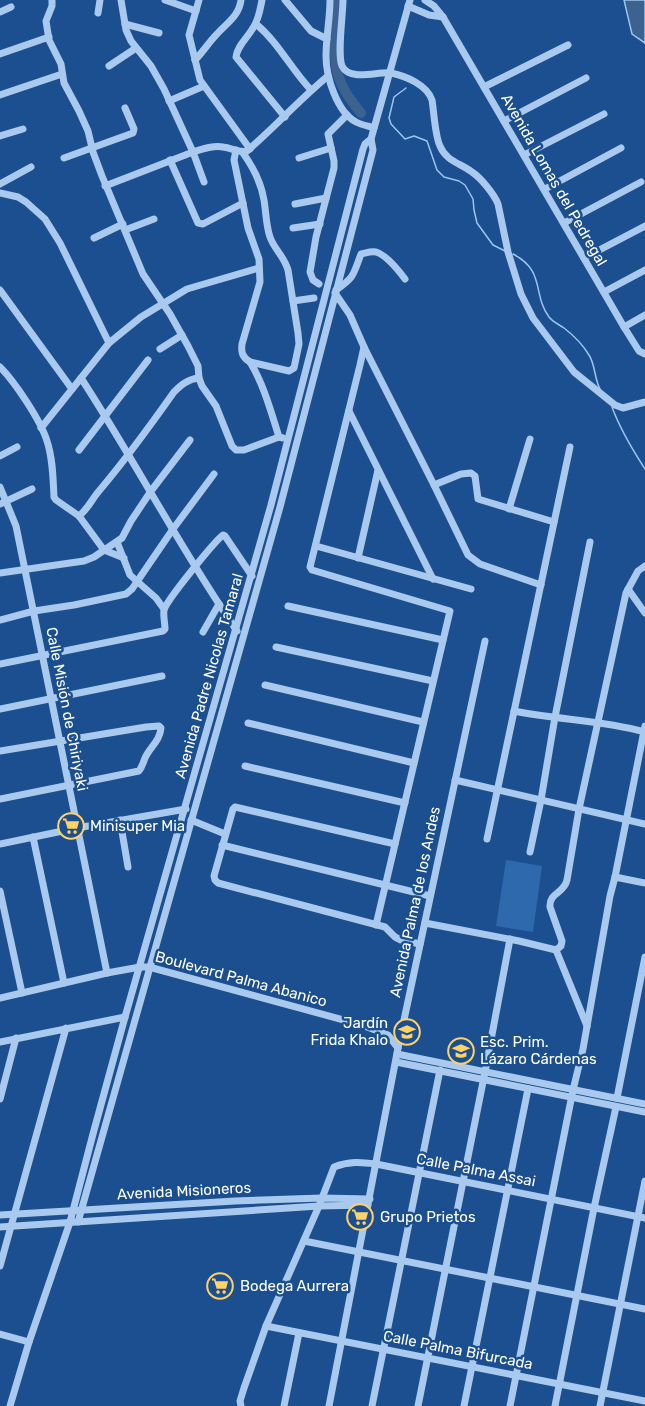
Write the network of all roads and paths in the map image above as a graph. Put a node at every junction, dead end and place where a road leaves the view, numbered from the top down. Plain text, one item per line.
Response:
1 (52, 0) edge
2 (100, 0) edge
3 (121, 0) edge
4 (165, 0) edge
5 (199, 0) edge
6 (241, 0) edge
7 (262, 0) edge
8 (285, 0) edge
9 (330, 0) edge
10 (344, 0) edge
11 (425, 0) edge
12 (409, 3) edge
13 (11, 7) dead end
14 (196, 11) junction
15 (0, 12) edge
16 (98, 13) dead end
17 (443, 16) junction
18 (125, 24) junction
19 (256, 24) junction
20 (159, 33) dead end
21 (49, 37) junction
22 (327, 39) junction
23 (568, 45) dead end
24 (136, 48) junction
25 (0, 54) edge
26 (195, 60) junction
27 (109, 66) dead end
28 (390, 73) junction
29 (62, 74) junction
30 (328, 76) junction
31 (586, 78) dead end
32 (204, 86) junction
33 (484, 87) junction
34 (311, 90) junction
35 (0, 95) edge
36 (169, 101) junction
37 (124, 108) dead end
38 (604, 114) dead end
39 (348, 115) junction
40 (285, 117) junction
41 (504, 121) junction
42 (374, 128) junction
43 (23, 129) dead end
44 (0, 136) edge
45 (371, 139) junction
46 (92, 148) junction
47 (331, 148) junction
48 (621, 148) dead end
49 (243, 151) junction
50 (193, 152) junction
51 (524, 155) junction
52 (64, 158) dead end
53 (298, 158) dead end
54 (170, 160) junction
55 (32, 167) dead end
56 (204, 182) dead end
57 (641, 182) dead end
58 (0, 184) edge
59 (105, 186) junction
60 (545, 189) junction
61 (0, 193) edge
62 (326, 198) junction
63 (243, 203) junction
64 (296, 204) dead end
65 (154, 219) dead end
66 (564, 223) junction
67 (320, 224) junction
68 (645, 226) edge
69 (124, 227) junction
70 (294, 228) dead end
71 (94, 238) dead end
72 (584, 258) junction
73 (260, 268) junction
74 (645, 270) edge
75 (405, 279) dead end
76 (319, 284) dead end
77 (0, 290) edge
78 (326, 291) junction
79 (335, 291) junction
80 (604, 292) junction
81 (314, 298) dead end
82 (292, 301) junction
83 (163, 304) junction
84 (645, 315) edge
85 (624, 327) junction
86 (182, 335) junction
87 (109, 343) junction
88 (364, 347) junction
89 (160, 349) dead end
90 (645, 354) edge
91 (148, 360) dead end
92 (250, 362) junction
93 (0, 367) edge
94 (81, 378) junction
95 (199, 378) junction
96 (72, 389) junction
97 (645, 402) edge
98 (349, 411) junction
99 (105, 417) junction
100 (41, 428) junction
101 (279, 437) junction
102 (530, 439) dead end
103 (190, 440) dead end
104 (288, 440) junction
105 (17, 447) dead end
106 (570, 447) dead end
107 (79, 450) dead end
108 (129, 455) junction
109 (0, 456) edge
110 (378, 470) junction
111 (214, 474) dead end
112 (434, 485) junction
113 (0, 487) edge
114 (32, 489) dead end
115 (151, 491) junction
116 (3, 502) edge
117 (509, 509) junction
118 (79, 516) junction
119 (554, 522) junction
120 (172, 529) junction
121 (117, 542) junction
122 (590, 542) dead end
123 (316, 546) junction
124 (104, 550) junction
125 (124, 558) junction
126 (358, 558) junction
127 (645, 566) edge
128 (195, 567) junction
129 (26, 568) junction
130 (0, 573) edge
131 (252, 576) junction
132 (433, 579) junction
133 (137, 582) junction
134 (541, 585) junction
135 (471, 589) dead end
136 (628, 589) junction
137 (219, 604) junction
138 (288, 606) dead end
139 (164, 609) junction
140 (34, 611) junction
141 (645, 613) edge
142 (0, 620) edge
143 (236, 629) junction
144 (202, 632) dead end
145 (243, 639) junction
146 (443, 640) junction
147 (485, 641) dead end
148 (276, 647) dead end
149 (42, 655) junction
150 (0, 664) edge
151 (162, 676) dead end
152 (433, 681) junction
153 (265, 685) dead end
154 (51, 699) junction
155 (0, 709) edge
156 (514, 711) junction
157 (555, 717) junction
158 (598, 722) junction
159 (248, 723) dead end
160 (423, 723) junction
161 (645, 730) edge
162 (59, 741) junction
163 (0, 751) edge
164 (414, 763) junction
165 (245, 766) dead end
166 (455, 780) junction
167 (68, 784) junction
168 (497, 790) junction
169 (0, 799) edge
170 (541, 800) junction
171 (405, 803) junction
172 (185, 808) junction
173 (579, 809) junction
174 (194, 811) junction
175 (120, 820) junction
176 (191, 820) junction
177 (626, 820) junction
178 (645, 824) edge
179 (77, 828) junction
180 (225, 834) junction
181 (33, 837) junction
182 (487, 839) dead end
183 (0, 844) edge
184 (395, 844) junction
185 (222, 845) junction
186 (530, 852) dead end
187 (128, 867) dead end
188 (615, 877) junction
189 (645, 883) edge
190 (386, 884) junction
191 (0, 891) edge
192 (430, 896) junction
193 (424, 923) junction
194 (376, 925) junction
195 (510, 939) junction
196 (420, 944) junction
197 (556, 950) junction
198 (645, 957) edge
199 (140, 967) junction
200 (149, 967) junction
201 (107, 973) junction
202 (64, 983) junction
203 (22, 993) junction
204 (0, 998) edge
205 (125, 1017) junction
206 (587, 1026) junction
207 (66, 1028) junction
208 (16, 1038) junction
209 (0, 1042) edge
210 (397, 1055) junction
211 (440, 1071) junction
212 (485, 1076) junction
213 (528, 1089) junction
214 (572, 1094) junction
215 (617, 1098) junction
216 (0, 1099) edge
217 (645, 1104) edge
218 (616, 1107) junction
219 (645, 1112) edge
220 (376, 1164) junction
221 (419, 1173) junction
222 (645, 1181) edge
223 (463, 1182) junction
224 (506, 1190) junction
225 (551, 1199) junction
226 (320, 1202) junction
227 (369, 1202) junction
228 (594, 1208) junction
229 (77, 1210) junction
230 (14, 1214) junction
231 (0, 1215) edge
232 (641, 1217) edge
233 (74, 1222) junction
234 (11, 1226) junction
235 (0, 1227) edge
236 (304, 1241) junction
237 (359, 1252) junction
238 (401, 1261) junction
239 (0, 1266) edge
240 (446, 1269) junction
241 (489, 1278) junction
242 (534, 1287) junction
243 (576, 1296) junction
244 (620, 1304) junction
245 (645, 1309) edge
246 (266, 1326) junction
247 (299, 1333) junction
248 (0, 1334) edge
249 (342, 1341) junction
250 (29, 1342) junction
251 (383, 1349) junction
252 (428, 1358) junction
253 (471, 1367) junction
254 (516, 1376) junction
255 (559, 1384) junction
256 (603, 1392) junction
257 (645, 1401) edge
258 (10, 1406) edge
259 (241, 1406) edge
260 (284, 1406) edge
261 (329, 1406) edge
262 (372, 1406) edge
263 (418, 1406) edge
264 (464, 1406) edge
265 (510, 1406) edge
266 (555, 1406) edge
267 (600, 1406) edge

1 - 21 street
2 - 16 street
3 - 18 street
4 - 14 street
5 - 14 street
6 - 26 street
7 - 19 street
8 - 22 street
9 - 22 street
10 - 28 street
11 - 17 street, Avenida Lomas del Pedregal
12 - 17 street
12 - 28 street, Avenida Padre Nicolas Tamaral
13 - 15 street
14 - 26 street
17 - 33 street, Avenida Lomas del Pedregal
18 - 20 street
18 - 24 street
19 - 34 street
19 - 40 street
21 - 25 street
21 - 29 street
22 - 30 street
23 - 33 street
24 - 27 street
24 - 36 street
26 - 32 street
28 - 42 street, Avenida Padre Nicolas Tamaral
28 - 97 street
29 - 35 street
29 - 46 street
30 - 34 street
30 - 39 street
31 - 41 street
32 - 36 street
32 - 49 street
33 - 41 street, Avenida Lomas del Pedregal
34 - 40 street
36 - 50 street
37 - 46 street
38 - 51 street
39 - 42 street
39 - 47 street
40 - 49 street
41 - 51 street, Avenida Lomas del Pedregal
42 - 45 street, Avenida Padre Nicolas Tamaral
43 - 44 street
45 - 78 street, Avenida Padre Nicolas Tamaral
45 - 79 street, Avenida Padre Nicolas Tamaral
46 - 52 street
46 - 59 street
47 - 53 street
47 - 62 street
48 - 60 street
49 - 50 street
49 - 63 street
49 - 82 street
50 - 54 street
50 - 56 street
51 - 60 street, Avenida Lomas del Pedregal
54 - 59 street
54 - 63 street
55 - 58 street
57 - 66 street
59 - 69 street
60 - 66 street, Avenida Lomas del Pedregal
61 - 87 street
62 - 64 street
62 - 67 street
63 - 73 street
65 - 69 street
66 - 72 street, Avenida Lomas del Pedregal
67 - 70 street
67 - 76 street
68 - 72 street
69 - 71 street
69 - 83 street
72 - 80 street, Avenida Lomas del Pedregal
73 - 83 street
73 - 92 street
74 - 80 street
75 - 79 street
77 - 96 street
78 - 79 street
78 - 104 street, Avenida Padre Nicolas Tamaral
79 - 88 street
79 - 145 street, Avenida Padre Nicolas Tamaral
80 - 85 street, Avenida Lomas del Pedregal
81 - 82 street
82 - 92 street
83 - 86 street
83 - 87 street
84 - 85 street
85 - 90 street, Avenida Lomas del Pedregal
86 - 89 street
86 - 95 street
87 - 94 street
88 - 98 street
88 - 112 street
91 - 99 street
92 - 101 street
93 - 100 street
94 - 96 street
94 - 99 street
95 - 101 street
95 - 108 street
96 - 100 street
98 - 110 street
98 - 123 street
99 - 107 street
99 - 108 street
100 - 118 street
101 - 104 street
102 - 117 street
103 - 115 street
104 - 131 street, Avenida Padre Nicolas Tamaral
105 - 109 street
106 - 119 street
108 - 115 street
108 - 118 street
110 - 126 street
110 - 132 street
111 - 120 street
112 - 117 street
112 - 134 street
113 - 116 street, Calle Misión de Chiriyaki
114 - 116 street
115 - 120 street
115 - 121 street
116 - 129 street, Calle Misión de Chiriyaki
117 - 119 street
118 - 124 street
119 - 134 street
120 - 128 street
120 - 133 street
121 - 124 street
121 - 125 street
122 - 157 street
123 - 126 street
123 - 146 street
124 - 125 street
124 - 129 street
125 - 133 street
126 - 132 street
127 - 136 street
128 - 131 street
128 - 137 street
128 - 139 street
129 - 130 street
129 - 140 street, Calle Misión de Chiriyaki
131 - 143 street, Avenida Padre Nicolas Tamaral
132 - 135 street
133 - 139 street
133 - 140 street
134 - 156 street
136 - 141 street
136 - 158 street
137 - 143 street
137 - 144 street
138 - 146 street
139 - 149 street
140 - 142 street
140 - 149 street, Calle Misión de Chiriyaki
143 - 145 street
143 - 172 street, Avenida Padre Nicolas Tamaral
145 - 174 street, Avenida Padre Nicolas Tamaral
146 - 152 street
147 - 166 street, Avenida Palma de los Andes
148 - 152 street
149 - 150 street
149 - 154 street, Calle Misión de Chiriyaki
151 - 154 street
152 - 160 street
153 - 160 street
154 - 155 street
154 - 162 street, Calle Misión de Chiriyaki
156 - 157 street
156 - 168 street
157 - 158 street
157 - 170 street
158 - 161 street
158 - 173 street
159 - 164 street
160 - 164 street
161 - 177 street
162 - 163 street
162 - 167 street, Calle Misión de Chiriyaki
162 - 167 street
164 - 171 street
165 - 171 street
166 - 168 street
166 - 192 street, Avenida Palma de los Andes
167 - 169 street
167 - 179 street, Calle Misión de Chiriyaki
168 - 170 street
168 - 182 street
170 - 173 street
170 - 186 street
171 - 184 street
172 - 174 street
172 - 175 street
172 - 199 street, Avenida Padre Nicolas Tamaral
173 - 177 street
173 - 197 street
174 - 176 street, Avenida Padre Nicolas Tamaral
175 - 179 street
175 - 187 street
176 - 180 street
176 - 200 street, Avenida Padre Nicolas Tamaral
177 - 178 street
177 - 188 street
179 - 181 street
179 - 201 street, Calle Misión de Chiriyaki
180 - 184 street
180 - 185 street
181 - 183 street
181 - 202 street
184 - 190 street
185 - 190 street
185 - 194 street
188 - 189 street
188 - 206 street
190 - 192 street
190 - 194 street
191 - 203 street
192 - 193 street, Avenida Palma de los Andes
193 - 195 street
193 - 196 street, Avenida Palma de los Andes
194 - 196 street
195 - 197 street
195 - 212 street
196 - 210 street, Avenida Palma de los Andes
197 - 206 street
198 - 215 street
199 - 200 street, Boulevard Palma Abanico
199 - 201 street, Boulevard Palma Abanico
199 - 205 street, Avenida Padre Nicolas Tamaral
200 - 210 street, Boulevard Palma Abanico
200 - 229 street, Avenida Padre Nicolas Tamaral
201 - 202 street, Boulevard Palma Abanico
202 - 203 street, Boulevard Palma Abanico
203 - 204 street, Boulevard Palma Abanico
205 - 207 street
205 - 229 street, Avenida Padre Nicolas Tamaral
206 - 214 street
207 - 208 street
207 - 230 street
208 - 209 street
208 - 216 street
210 - 211 street, Boulevard Palma Abanico
210 - 212 street, Boulevard Palma Abanico
210 - 220 street, Avenida Palma de los Andes
211 - 212 street, Boulevard Palma Abanico
211 - 221 street
212 - 213 street, Boulevard Palma Abanico
212 - 214 street, Boulevard Palma Abanico
212 - 223 street
213 - 214 street, Boulevard Palma Abanico
213 - 224 street
214 - 215 street, Boulevard Palma Abanico
214 - 218 street, Boulevard Palma Abanico
214 - 225 street
215 - 217 street, Boulevard Palma Abanico
218 - 219 street, Boulevard Palma Abanico
218 - 228 street
220 - 221 street, Calle Palma Assai
220 - 226 street, Calle Palma Assai
220 - 227 street, Avenida Palma de los Andes
221 - 223 street, Calle Palma Assai
221 - 238 street
222 - 232 street
223 - 224 street, Calle Palma Assai
223 - 240 street
224 - 225 street, Calle Palma Assai
224 - 241 street
225 - 228 street, Calle Palma Assai
225 - 242 street
226 - 227 street, Avenida Misioneros
226 - 229 street, Avenida Misioneros
226 - 233 street, Avenida Misioneros
226 - 236 street
227 - 237 street, Avenida Palma de los Andes
228 - 232 street, Calle Palma Assai
228 - 243 street
229 - 230 street, Avenida Misioneros
229 - 233 street, Avenida Padre Nicolas Tamaral
230 - 231 street, Avenida Misioneros
230 - 234 street
232 - 244 street
233 - 234 street, Avenida Misioneros
233 - 250 street, Avenida Padre Nicolas Tamaral
234 - 235 street, Avenida Misioneros
234 - 239 street
236 - 237 street
236 - 246 street
237 - 238 street
237 - 249 street, Avenida Palma de los Andes
238 - 240 street
238 - 251 street
240 - 241 street
240 - 252 street
241 - 242 street
241 - 253 street
242 - 243 street
242 - 254 street
243 - 244 street
243 - 255 street
244 - 245 street
244 - 256 street
246 - 247 street, Calle Palma Bifurcada
246 - 259 street
247 - 249 street, Calle Palma Bifurcada
247 - 260 street
248 - 250 street
249 - 251 street, Calle Palma Bifurcada
249 - 261 street, Avenida Palma de los Andes
250 - 258 street, Avenida Padre Nicolas Tamaral
251 - 252 street, Calle Palma Bifurcada
251 - 262 street
252 - 253 street, Calle Palma Bifurcada
252 - 263 street
253 - 254 street, Calle Palma Bifurcada
253 - 264 street
254 - 255 street, Calle Palma Bifurcada
254 - 265 street
255 - 256 street, Calle Palma Bifurcada
255 - 266 street
256 - 257 street, Calle Palma Bifurcada
256 - 267 street

